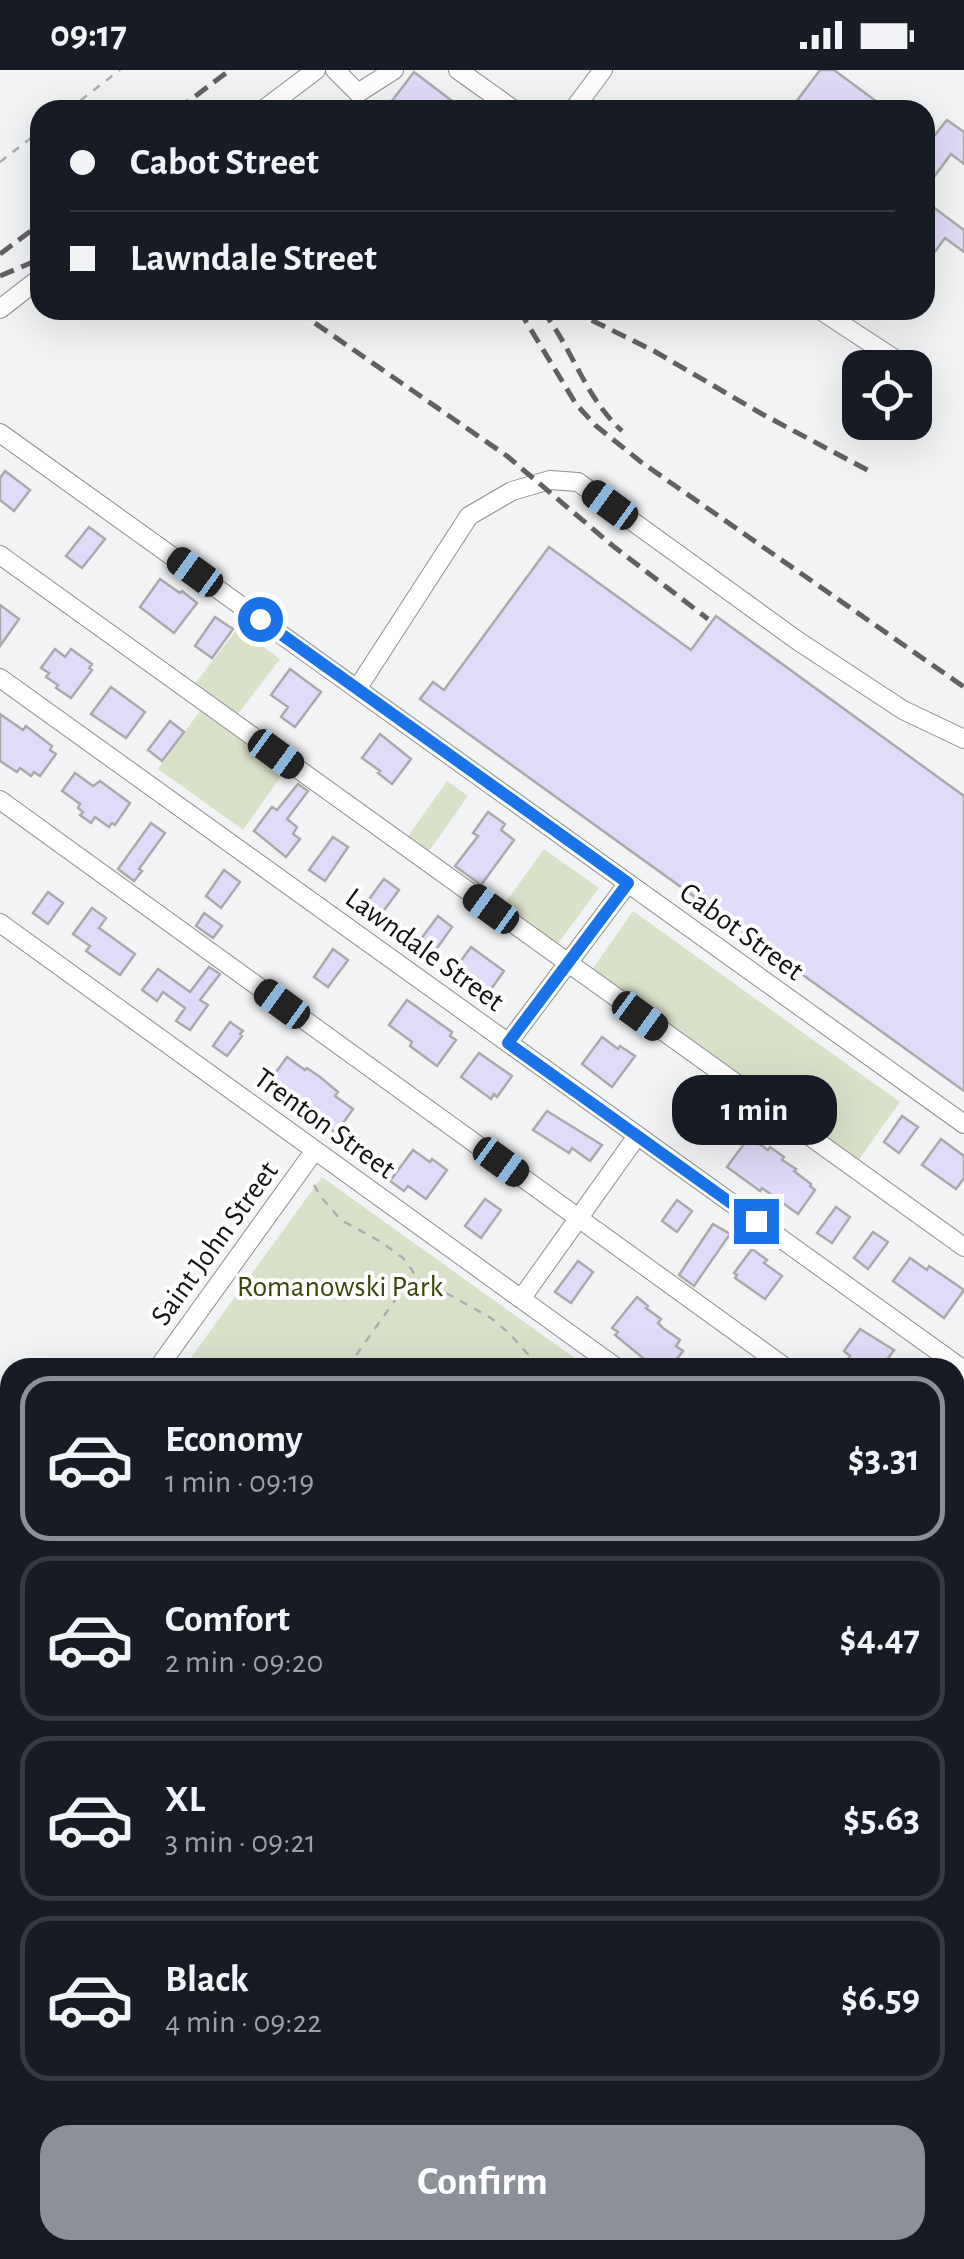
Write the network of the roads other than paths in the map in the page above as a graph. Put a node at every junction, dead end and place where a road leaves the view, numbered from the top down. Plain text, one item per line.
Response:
1 (316, 70) edge
2 (335, 70) edge
3 (394, 70) edge
4 (458, 70) edge
5 (603, 70) edge
6 (276, 100) edge
7 (360, 100) edge
8 (364, 100) edge
9 (500, 100) edge
10 (580, 100) edge
11 (30, 286) edge
12 (0, 309) edge
13 (835, 320) edge
14 (881, 350) edge
15 (0, 433) edge
16 (0, 554) edge
17 (0, 678) edge
18 (357, 688) junction
19 (964, 739) edge
20 (0, 800) edge
21 (628, 883) junction
22 (0, 923) edge
23 (567, 964) junction
24 (508, 1043) junction
25 (964, 1124) edge
26 (637, 1136) junction
27 (315, 1150) junction
28 (579, 1218) junction
29 (964, 1247) edge
30 (522, 1298) junction
31 (165, 1358) edge
32 (603, 1358) edge
33 (772, 1358) edge
34 (947, 1358) edge

1 - 6 street
2 - 7 street
3 - 8 street
4 - 9 street
5 - 10 street
11 - 12 street
13 - 14 street
15 - 18 street, Cabot Street
16 - 23 street
17 - 24 street, Lawndale Street
18 - 19 street
18 - 21 street, Cabot Street
20 - 28 street
21 - 23 street
21 - 25 street, Cabot Street
22 - 27 street, Trenton Street
23 - 24 street
23 - 29 street
24 - 26 street, Lawndale Street
26 - 28 street
26 - 34 street, Lawndale Street
27 - 30 street, Trenton Street
27 - 31 street, Saint John Street
28 - 30 street
28 - 33 street
30 - 32 street, Trenton Street

